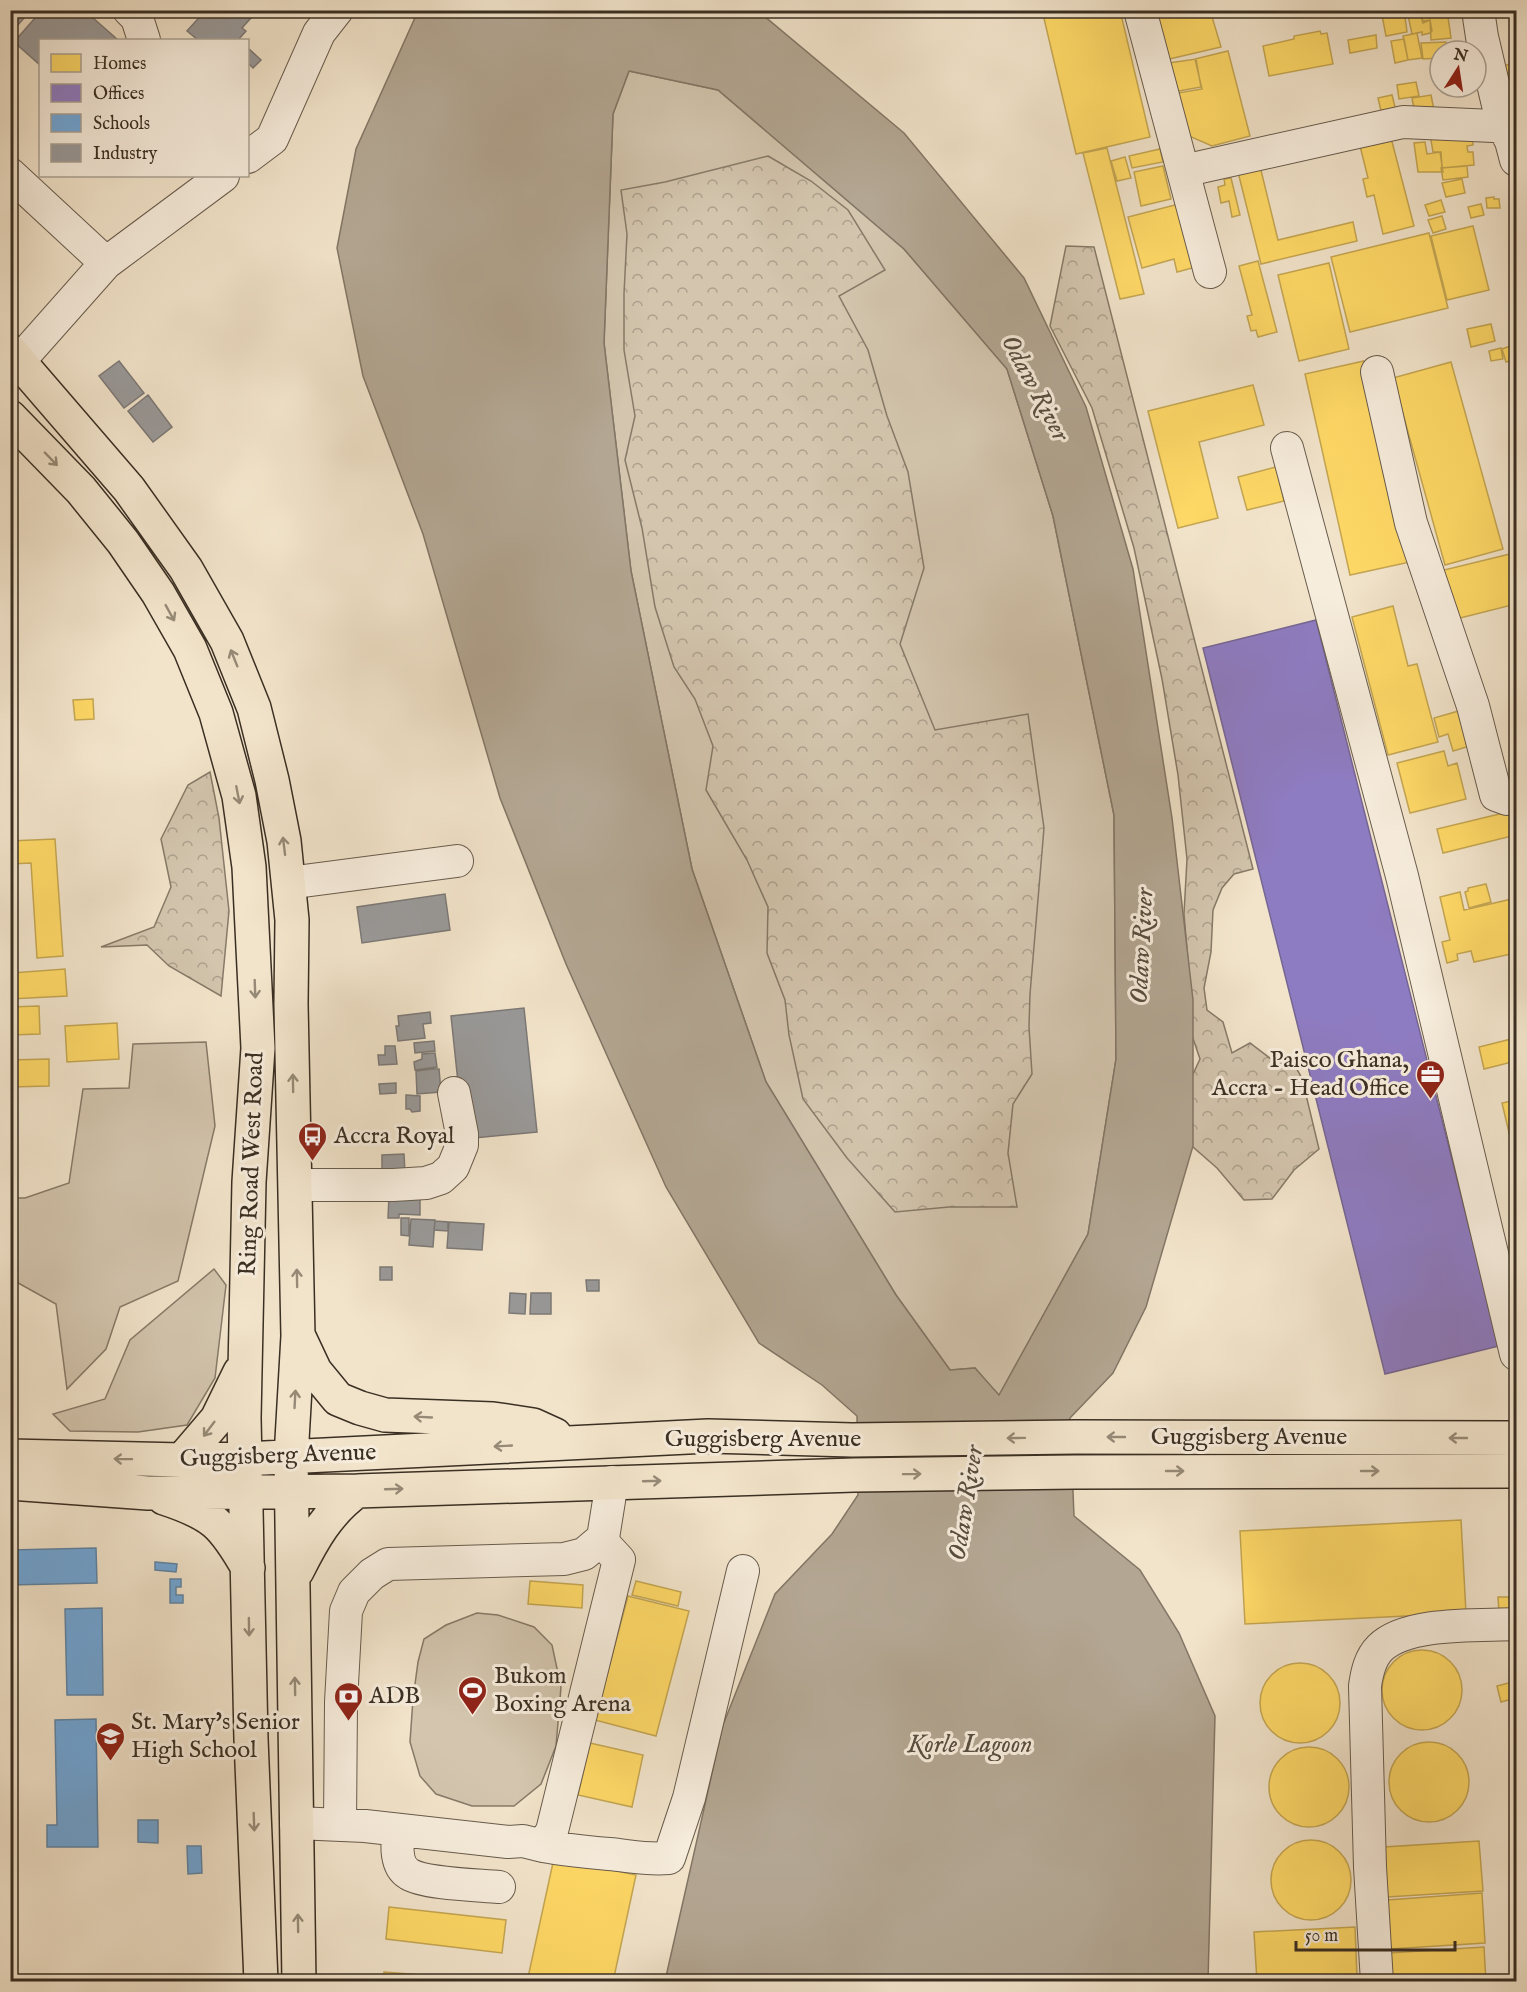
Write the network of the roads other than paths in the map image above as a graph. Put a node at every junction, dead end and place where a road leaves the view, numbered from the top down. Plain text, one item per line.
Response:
1 (129, 10) edge
2 (337, 10) edge
3 (1140, 10) edge
4 (1478, 10) edge
5 (144, 39) edge
6 (1510, 126) edge
7 (249, 156) edge
8 (1516, 160) edge
9 (1183, 171) junction
10 (222, 177) edge
11 (25, 178) edge
12 (106, 263) junction
13 (1210, 272) dead end
14 (15, 356) edge
15 (1377, 372) dead end
16 (10, 417) edge
17 (1287, 448) dead end
18 (1516, 797) edge
19 (457, 861) dead end
20 (288, 883) junction
21 (258, 1048) junction
22 (454, 1092) dead end
23 (295, 1185) junction
24 (298, 1336) junction
25 (1516, 1354) edge
26 (245, 1359) junction
27 (646, 1438) junction
28 (1516, 1438) edge
29 (10, 1456) edge
30 (270, 1458) junction
31 (182, 1460) junction
32 (1516, 1470) edge
33 (612, 1482) junction
34 (10, 1483) edge
35 (293, 1490) junction
36 (246, 1491) junction
37 (357, 1491) junction
38 (148, 1493) junction
39 (603, 1538) junction
40 (248, 1569) junction
41 (742, 1571) dead end
42 (294, 1578) junction
43 (1516, 1624) edge
44 (296, 1823) junction
45 (340, 1825) junction
46 (398, 1830) junction
47 (543, 1846) junction
48 (499, 1887) dead end
49 (261, 1982) edge
50 (299, 1982) edge
51 (1377, 1982) edge

1 - 5 street
2 - 7 street
3 - 9 street
4 - 6 street
6 - 8 street
6 - 9 street
9 - 13 street
10 - 12 street
11 - 12 street
12 - 14 street
20 -> 14 main road, Ring Road West Road
15 - 18 street
16 -> 21 main road, Ring Road West Road
17 - 25 street
19 - 20 street
23 -> 20 main road, Ring Road West Road
21 - 26 main road, Ring Road West Road
21 - 30 main road
22 - 23 street
24 -> 23 main road, Ring Road West Road
27 -> 24 main road
30 -> 24 main road, Ring Road West Road
26 - 30 main road, Ring Road West Road
26 -> 31 main road
28 -> 27 main road, Guggisberg Avenue
27 -> 30 main road, Guggisberg Avenue
31 -> 29 main road, Guggisberg Avenue
30 - 31 main road, Guggisberg Avenue
30 - 35 main road
30 - 36 main road, Ring Road West Road
33 -> 32 main road, Guggisberg Avenue
37 -> 33 main road, Guggisberg Avenue
33 - 39 street
34 - 38 main road, Guggisberg Avenue
35 - 36 main road, Guggisberg Avenue
35 - 37 main road, Guggisberg Avenue
35 - 42 main road
36 - 38 main road, Guggisberg Avenue
36 - 40 main road, Ring Road West Road
37 - 42 main road
38 - 40 main road
39 - 45 street
39 - 47 street
40 -> 49 main road, Ring Road West Road
41 - 47 street
44 -> 42 main road
43 - 51 street
44 - 45 street
50 -> 44 main road
45 - 46 street
46 - 47 street
46 - 48 street

